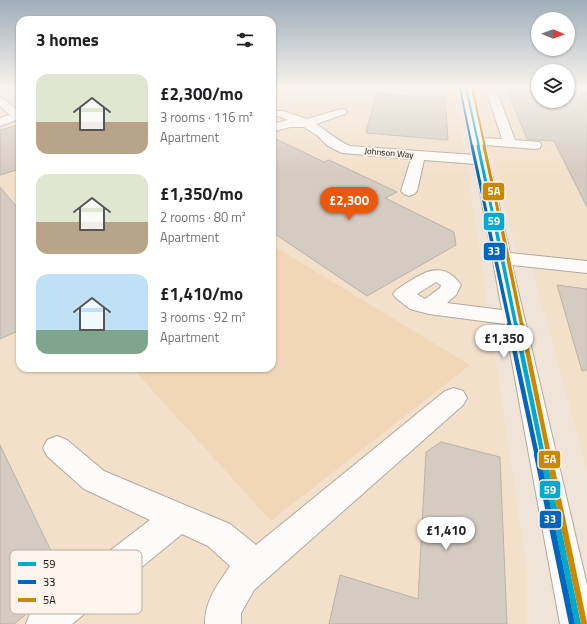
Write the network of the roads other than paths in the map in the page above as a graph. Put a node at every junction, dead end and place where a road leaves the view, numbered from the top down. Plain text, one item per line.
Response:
1 (289, 116) edge
2 (327, 116) edge
3 (472, 116) edge
4 (500, 116) edge
5 (16, 118) edge
6 (0, 122) edge
7 (307, 122) junction
8 (276, 127) edge
9 (510, 143) junction
10 (536, 145) dead end
11 (479, 150) junction
12 (419, 155) junction
13 (409, 191) dead end
14 (501, 258) junction
15 (587, 267) edge
16 (429, 307) dead end
17 (513, 318) junction
18 (454, 398) dead end
19 (57, 448) dead end
20 (179, 517) junction
21 (137, 550) edge
22 (256, 567) junction
23 (57, 614) edge
24 (44, 624) edge
25 (223, 624) edge
26 (578, 624) edge

1 - 7 street, Johnson Way
2 - 7 street
3 - 11 street
4 - 9 street
5 - 6 street
7 - 8 street
7 - 12 street, Johnson Way
9 - 10 street, Johnson Way
9 - 11 street, Johnson Way
11 - 12 street, Johnson Way
11 - 14 street
12 - 13 street
14 - 15 street
14 - 17 street
16 - 17 street
17 - 26 street
18 - 22 street
19 - 20 street
20 - 21 street
20 - 22 street
22 - 25 street
23 - 24 street

